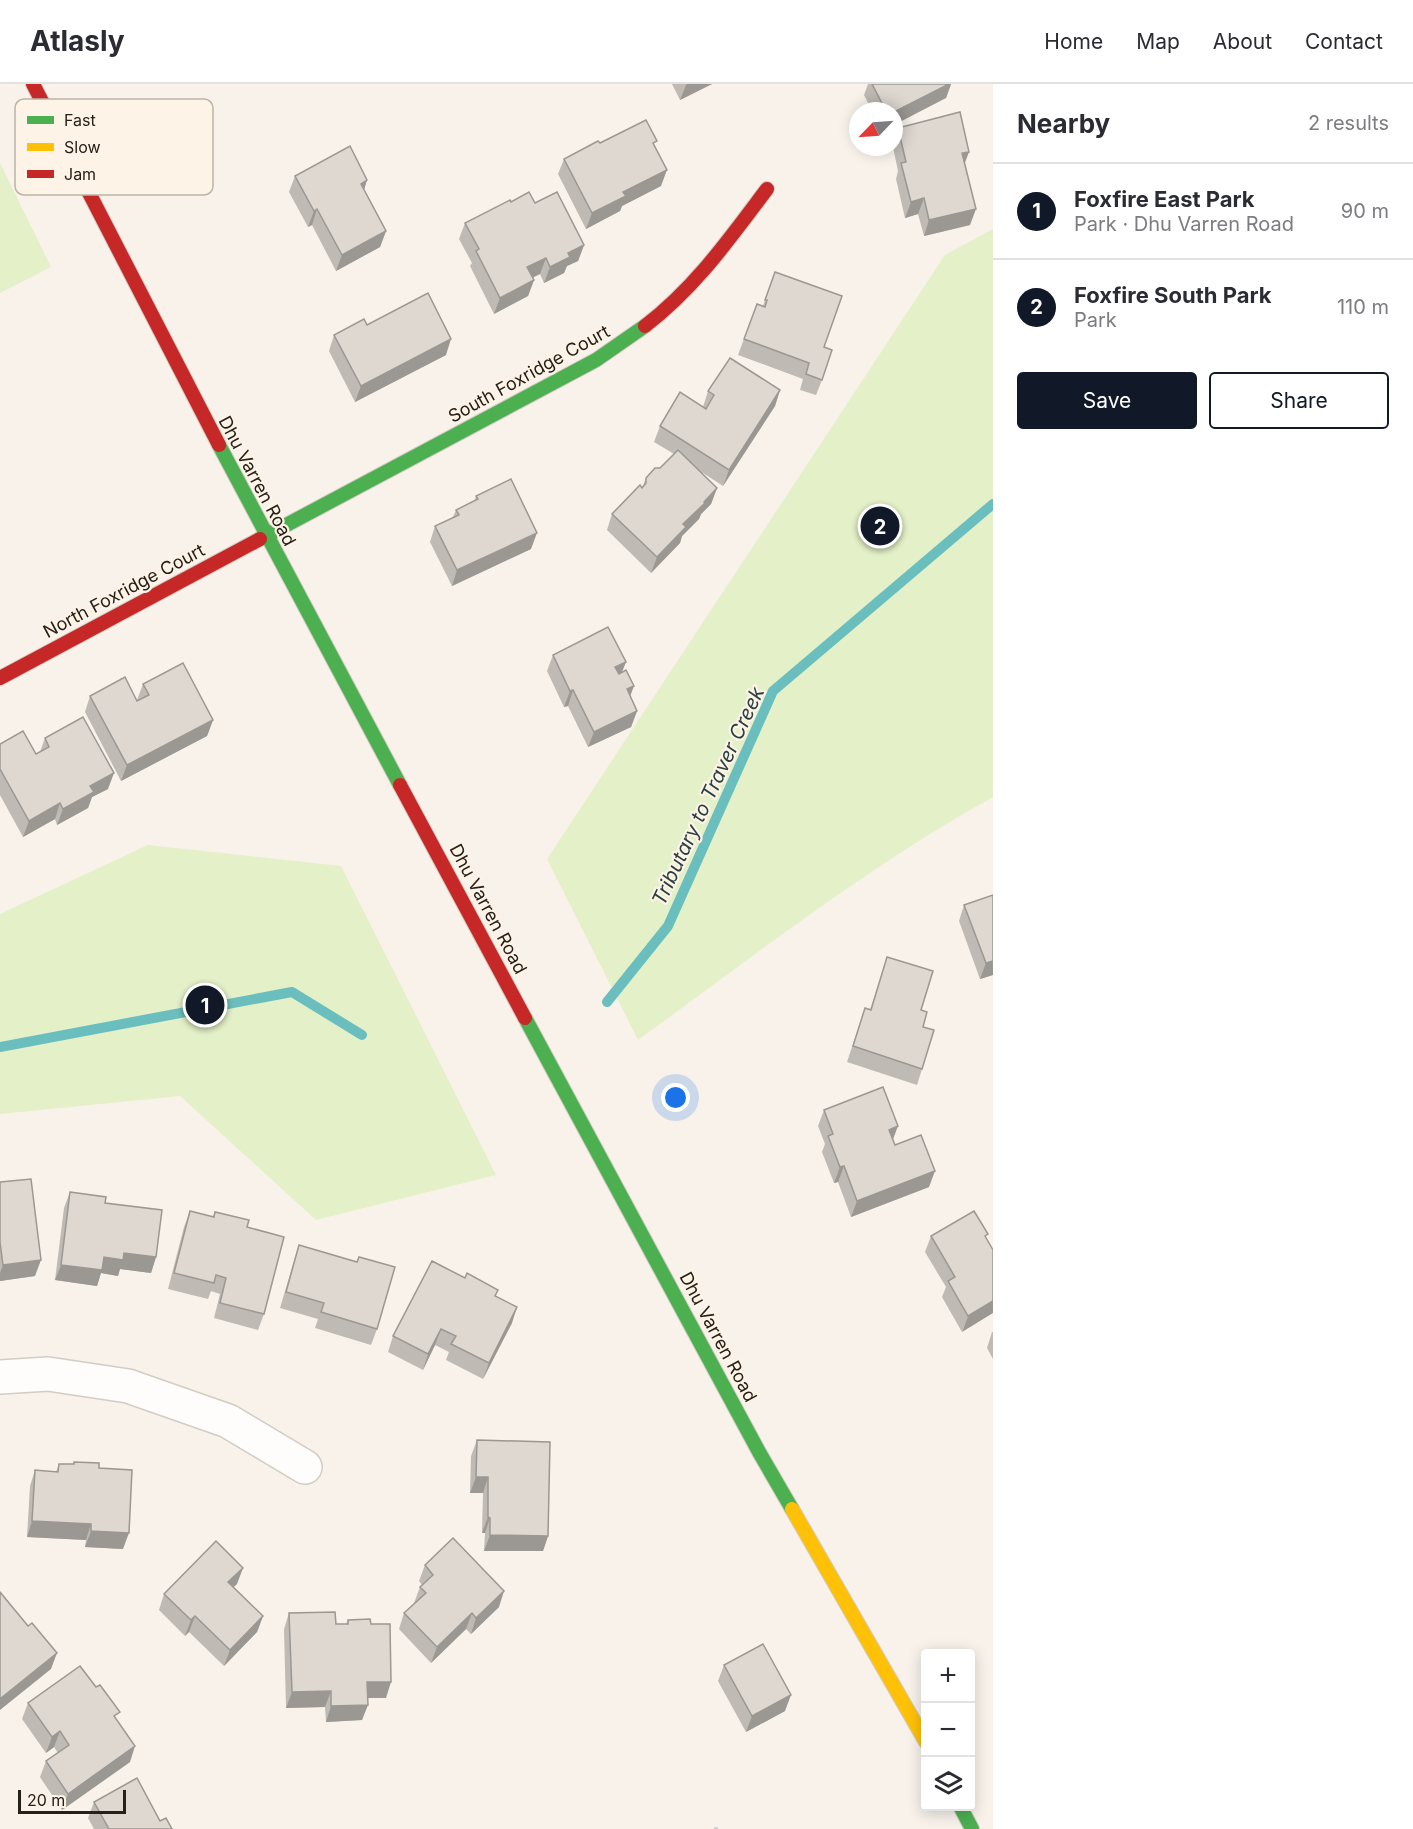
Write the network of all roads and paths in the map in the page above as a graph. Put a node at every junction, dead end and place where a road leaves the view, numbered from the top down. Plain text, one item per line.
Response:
1 (33, 84) edge
2 (41, 99) edge
3 (767, 189) dead end
4 (90, 195) edge
5 (266, 537) junction
6 (0, 678) edge
7 (0, 1377) edge
8 (305, 1467) dead end
9 (921, 1733) edge
10 (963, 1811) edge
11 (972, 1829) edge

1 - 2 main road, Dhu Varren Road
3 - 5 main road, South Foxridge Court
4 - 5 main road, Dhu Varren Road
5 - 6 main road, North Foxridge Court
5 - 9 main road, Dhu Varren Road
7 - 8 street
10 - 11 main road

